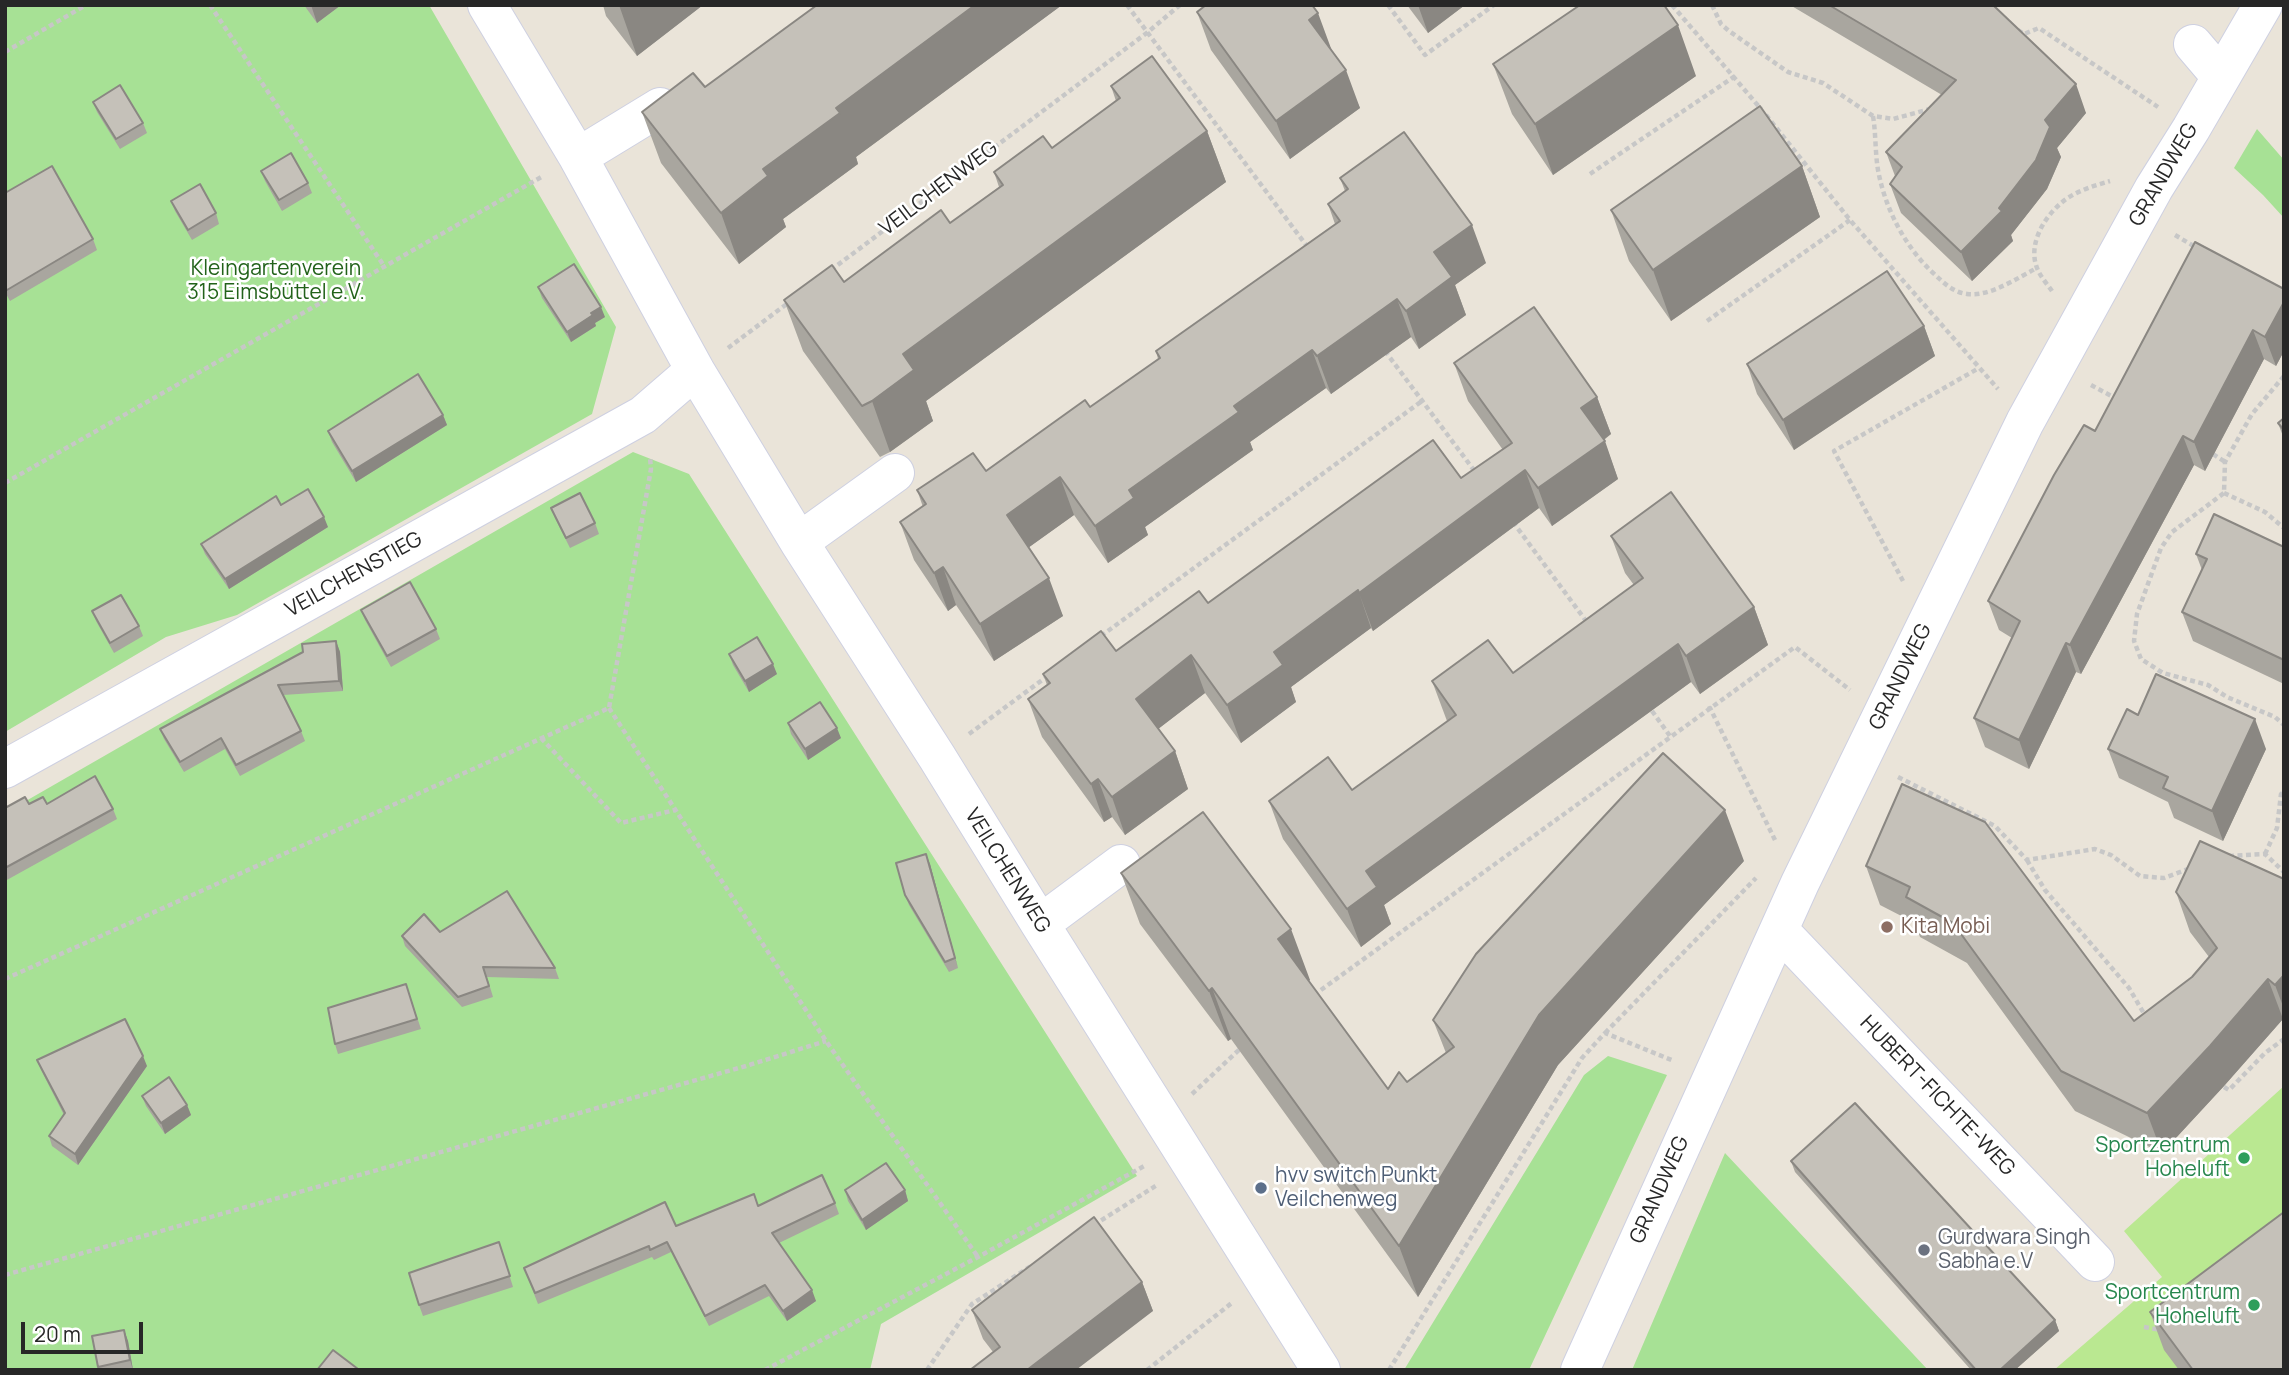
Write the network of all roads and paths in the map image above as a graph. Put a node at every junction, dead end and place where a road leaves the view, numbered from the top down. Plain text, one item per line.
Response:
1 (86, 5) edge
2 (211, 5) edge
3 (487, 5) edge
4 (1127, 5) edge
5 (1180, 5) edge
6 (1388, 5) edge
7 (1494, 5) edge
8 (1672, 5) edge
9 (1712, 5) edge
10 (2263, 5) edge
11 (2015, 28) edge
12 (1148, 32) junction
13 (2193, 44) dead end
14 (5, 52) edge
15 (1735, 76) junction
16 (2221, 77) junction
17 (1938, 103) edge
18 (660, 107) edge
19 (1873, 116) junction
20 (2191, 129) junction
21 (578, 157) junction
22 (1590, 174) dead end
23 (2154, 188) junction
24 (1850, 220) junction
25 (2174, 235) dead end
26 (2199, 248) edge
27 (1314, 256) edge
28 (384, 266) junction
29 (2037, 268) junction
30 (828, 272) edge
31 (795, 297) edge
32 (1707, 321) dead end
33 (2082, 321) junction
34 (1381, 345) edge
35 (1979, 368) junction
36 (695, 370) junction
37 (2284, 376) edge
38 (1422, 401) junction
39 (643, 415) junction
40 (2025, 422) junction
41 (2213, 454) dead end
42 (2225, 462) junction
43 (895, 473) dead end
44 (1479, 477) edge
45 (5, 483) edge
46 (2224, 493) junction
47 (1511, 521) dead end
48 (2284, 528) edge
49 (799, 542) junction
50 (1926, 625) junction
51 (1592, 629) edge
52 (1096, 640) edge
53 (1051, 673) edge
54 (1850, 690) dead end
55 (609, 708) junction
56 (1710, 708) junction
57 (1652, 711) dead end
58 (2284, 725) edge
59 (541, 738) junction
60 (937, 757) junction
61 (5, 769) edge
62 (1891, 774) dead end
63 (2284, 792) edge
64 (675, 810) junction
65 (2265, 854) junction
66 (2222, 856) edge
67 (2027, 860) junction
68 (1121, 864) dead end
69 (2198, 865) edge
70 (1794, 869) junction
71 (2284, 872) edge
72 (1040, 924) junction
73 (1779, 930) junction
74 (5, 979) edge
75 (1307, 1000) edge
76 (2148, 1021) edge
77 (1605, 1033) junction
78 (2284, 1039) edge
79 (826, 1041) junction
80 (1251, 1041) edge
81 (1711, 1076) junction
82 (2224, 1087) dead end
83 (1172, 1134) junction
84 (1157, 1185) dead end
85 (1088, 1228) edge
86 (978, 1257) junction
87 (1038, 1261) edge
88 (2095, 1262) dead end
89 (5, 1275) edge
90 (1264, 1278) junction
91 (2144, 1327) dead end
92 (2165, 1331) edge
93 (765, 1370) edge
94 (927, 1370) edge
95 (1147, 1370) edge
96 (1321, 1370) edge
97 (1389, 1370) edge
98 (1580, 1370) edge

1 - 14 path
2 - 28 path
3 - 21 street, VEILCHENWEG
4 - 12 path
5 - 12 path, VEILCHENWEG
6 - 7 path
8 - 15 path
9 - 19 path
10 - 16 street, GRANDWEG
11 - 20 path
12 - 27 path
12 - 30 path, VEILCHENWEG
13 - 16 street
15 - 22 path
15 - 24 path
16 - 20 street, GRANDWEG
17 - 19 path
18 - 21 street
19 - 29 path
20 - 23 street, GRANDWEG
21 - 28 path
21 - 36 street, VEILCHENWEG
23 - 29 path
23 - 33 street, GRANDWEG
24 - 32 path
24 - 35 path
25 - 26 path
28 - 45 path
29 - 33 path
31 - 36 path
33 - 40 street, GRANDWEG
34 - 38 path
35 - 40 path
35 - 50 path
36 - 39 street, VEILCHENSTIEG
36 - 49 street, VEILCHENWEG
37 - 42 path
38 - 44 path
38 - 52 path
39 - 55 path
39 - 61 street, VEILCHENSTIEG
40 - 50 street, GRANDWEG
41 - 42 path
42 - 46 path
43 - 49 street
46 - 48 path
46 - 58 path
47 - 51 path
49 - 60 street, VEILCHENWEG
50 - 70 street, GRANDWEG
53 - 60 path
54 - 56 path
55 - 59 path
55 - 64 path
56 - 57 path
56 - 70 path
56 - 75 path
59 - 64 path
59 - 74 path
60 - 72 street, VEILCHENWEG
62 - 67 path
63 - 65 path
64 - 79 path
65 - 66 path
65 - 71 path
67 - 69 path
67 - 76 path
68 - 72 street
70 - 73 street, GRANDWEG
70 - 77 path
72 - 83 street, VEILCHENWEG
73 - 81 street, GRANDWEG
73 - 88 street, HUBERT-FICHTE-WEG
77 - 81 path
77 - 97 path
78 - 82 path
79 - 86 path
79 - 89 path
80 - 83 path
81 - 98 street, GRANDWEG
83 - 86 path
83 - 90 street, VEILCHENWEG
84 - 85 path
86 - 93 path
87 - 94 path
90 - 95 path
90 - 96 street, VEILCHENWEG
91 - 92 path

